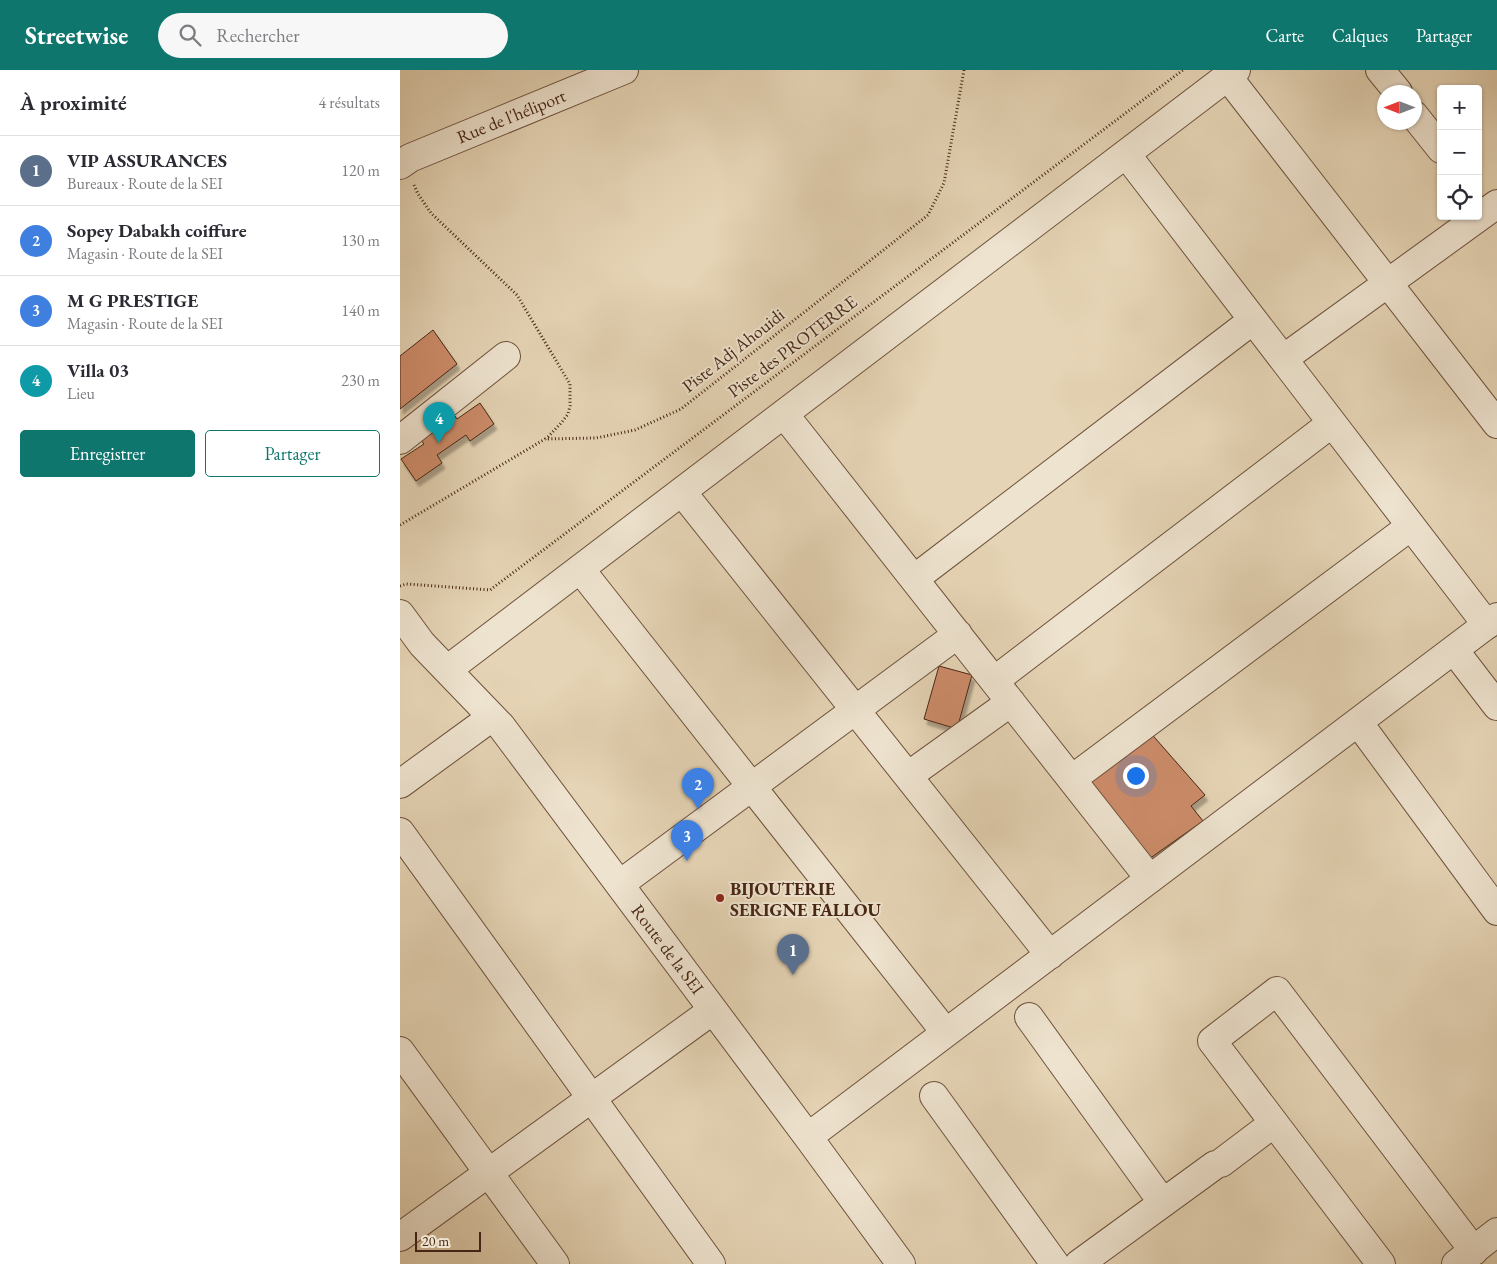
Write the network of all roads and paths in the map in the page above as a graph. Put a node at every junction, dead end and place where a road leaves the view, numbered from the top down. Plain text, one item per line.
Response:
1 (624, 70) edge
2 (964, 70) edge
3 (1183, 70) edge
4 (1380, 70) edge
5 (1232, 73) edge
6 (1392, 85) edge
7 (1422, 125) edge
8 (1437, 144) edge
9 (1126, 154) junction
10 (401, 164) edge
11 (1490, 209) edge
12 (1388, 283) junction
13 (1253, 320) junction
14 (506, 356) dead end
15 (1283, 359) junction
16 (784, 414) junction
17 (1332, 423) junction
18 (1497, 424) edge
19 (545, 439) junction
20 (400, 440) edge
21 (682, 492) junction
22 (400, 525) edge
23 (1411, 526) junction
24 (580, 569) junction
25 (914, 579) junction
26 (400, 586) edge
27 (400, 614) edge
28 (1492, 621) edge
29 (958, 634) junction
30 (1454, 650) junction
31 (447, 670) junction
32 (994, 681) junction
33 (1011, 702) junction
34 (1497, 706) edge
35 (855, 710) junction
36 (492, 717) junction
37 (1358, 722) junction
38 (908, 776) junction
39 (1072, 779) junction
40 (400, 784) edge
41 (752, 787) junction
42 (400, 832) edge
43 (1150, 879) junction
44 (620, 884) junction
45 (1496, 909) edge
46 (1050, 955) junction
47 (713, 1010) junction
48 (1029, 1017) dead end
49 (946, 1033) junction
50 (400, 1051) edge
51 (934, 1096) dead end
52 (592, 1098) junction
53 (1274, 1123) junction
54 (808, 1137) junction
55 (489, 1173) junction
56 (1163, 1203) junction
57 (1497, 1232) edge
58 (400, 1237) edge
59 (1465, 1257) edge
60 (555, 1264) edge
61 (711, 1264) edge
62 (901, 1264) edge
63 (1055, 1264) edge
64 (1079, 1264) edge
65 (1381, 1264) edge

1 - 10 street, Rue de l'héliport
2 - 19 path, Piste Adj Ahouidi
3 - 26 path, Piste des PROTERRE
4 - 6 street
5 - 9 street
5 - 12 street
7 - 8 street
9 - 13 street
9 - 16 street
10 - 19 path
11 - 12 street
12 - 15 street
12 - 18 street
13 - 15 street
13 - 25 street
14 - 20 street
15 - 17 street
16 - 21 street
16 - 25 street
17 - 23 street
17 - 32 street
19 - 22 path, Piste Adj Ahouidi
21 - 24 street
21 - 35 street
23 - 28 street
23 - 39 street
24 - 31 street
24 - 41 street
25 - 29 street
27 - 31 street, Route de la SEI
28 - 30 street
29 - 32 street
29 - 35 street
30 - 34 street
30 - 37 street
31 - 36 street, Route de la SEI
32 - 33 street
33 - 38 street
33 - 39 street
35 - 38 street
35 - 41 street
36 - 40 street
36 - 44 street, Route de la SEI
37 - 43 street
37 - 45 street
38 - 46 street
39 - 43 street
41 - 44 street
41 - 49 street
42 - 52 street
43 - 46 street
44 - 47 street, Route de la SEI
46 - 49 street
47 - 52 street
47 - 54 street, Route de la SEI
48 - 56 street
49 - 54 street
50 - 55 street
51 - 63 street
52 - 55 street
52 - 61 street
53 - 56 street
53 - 59 street
53 - 65 street
54 - 62 street, Route de la SEI
55 - 58 street
55 - 60 street
56 - 64 street
57 - 59 street

